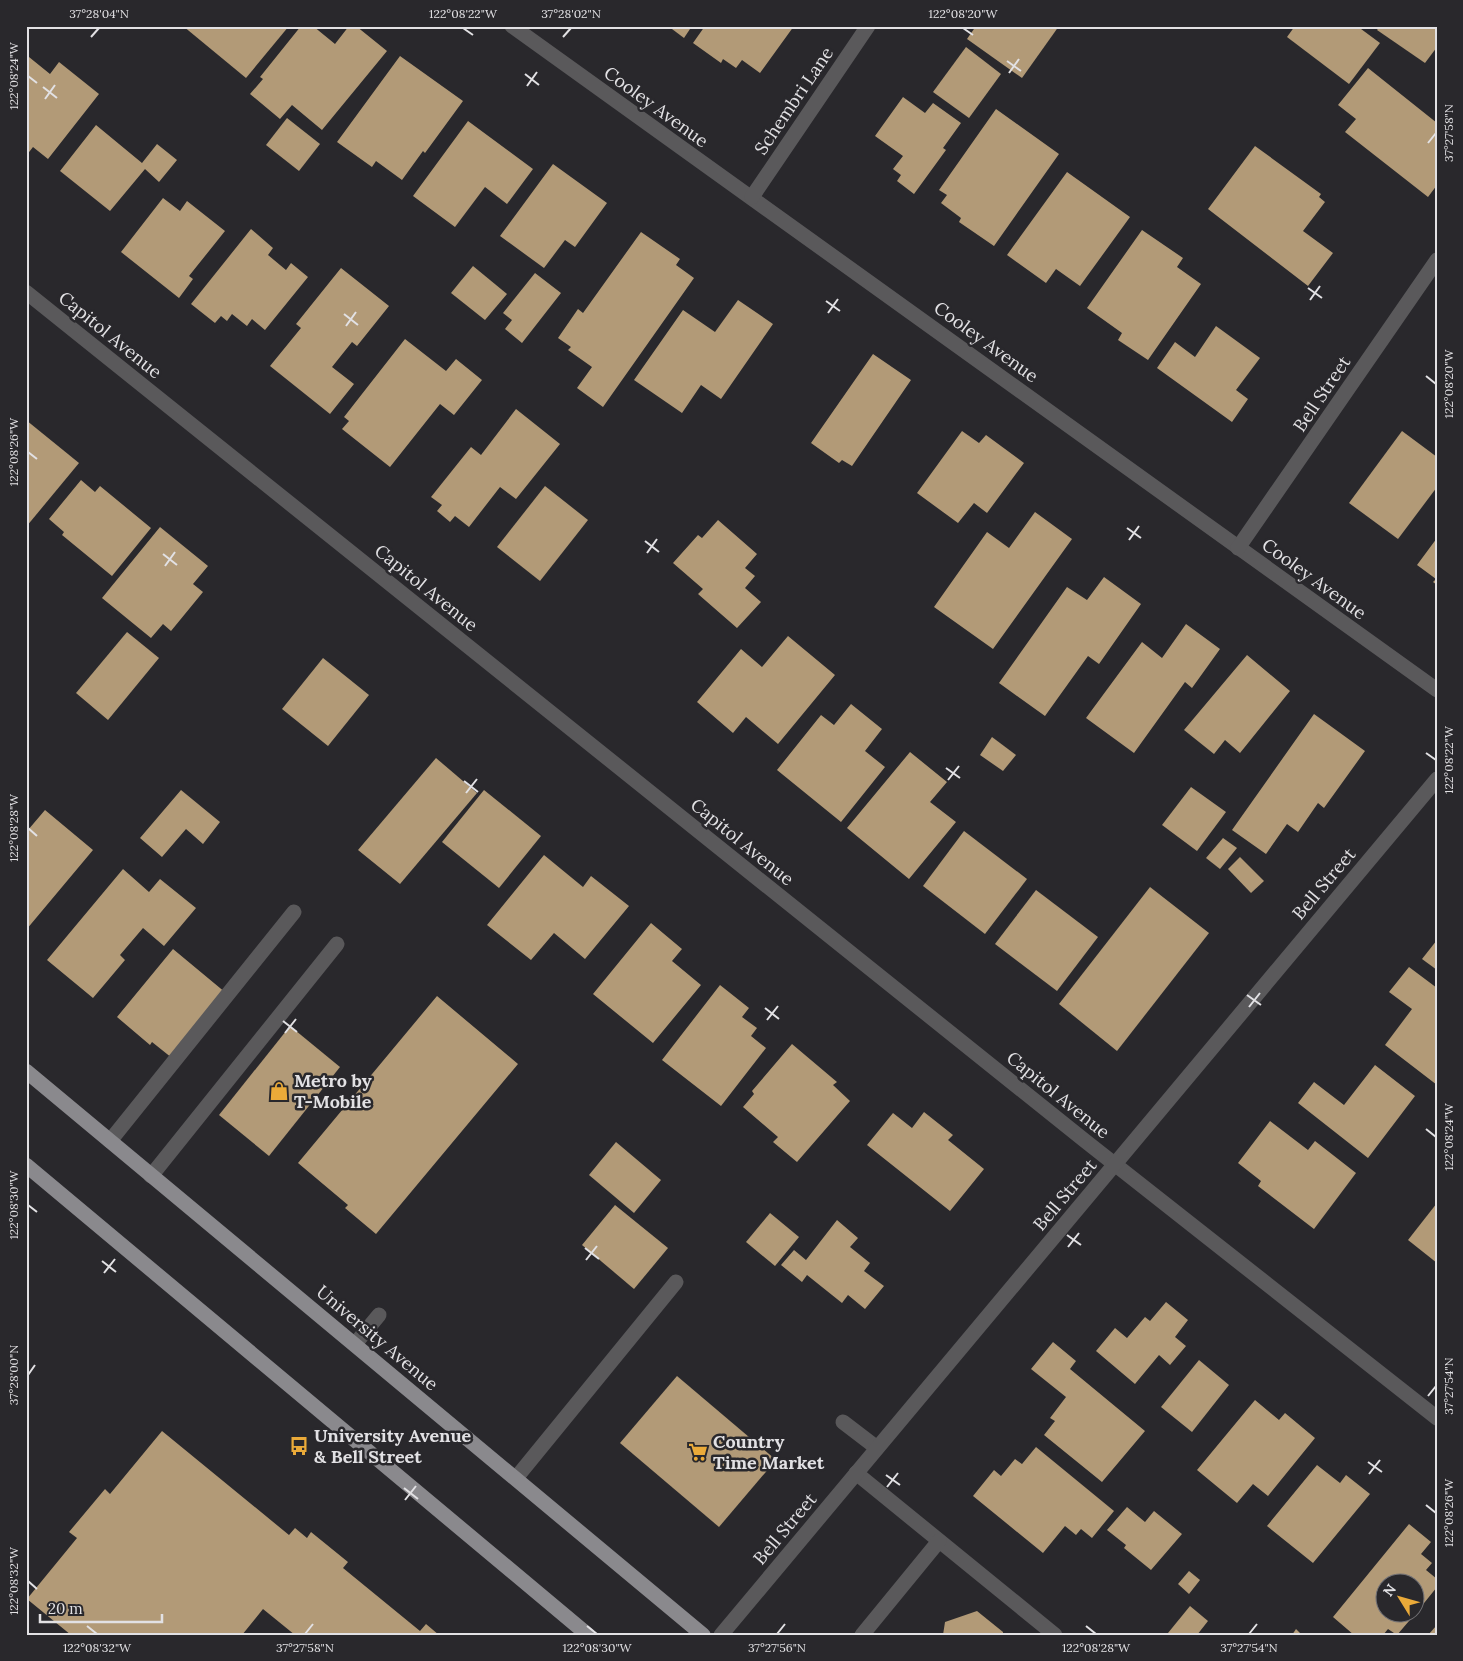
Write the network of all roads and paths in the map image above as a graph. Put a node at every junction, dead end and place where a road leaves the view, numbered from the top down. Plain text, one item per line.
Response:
1 (512, 26) edge
2 (868, 26) edge
3 (752, 197) junction
4 (1437, 260) edge
5 (26, 292) edge
6 (1238, 548) junction
7 (1437, 690) edge
8 (1437, 779) edge
9 (294, 912) dead end
10 (337, 944) dead end
11 (26, 1071) edge
12 (110, 1141) junction
13 (1115, 1164) junction
14 (26, 1165) edge
15 (151, 1176) junction
16 (676, 1282) dead end
17 (379, 1315) dead end
18 (355, 1344) junction
19 (1437, 1418) edge
20 (844, 1422) dead end
21 (877, 1448) junction
22 (856, 1473) junction
23 (516, 1478) junction
24 (939, 1541) junction
25 (588, 1635) edge
26 (703, 1635) edge
27 (721, 1635) edge
28 (862, 1635) edge
29 (1055, 1635) edge

1 - 3 street, Cooley Avenue
2 - 3 street, Schembri Lane
3 - 6 street, Cooley Avenue
4 - 6 street, Bell Street
5 - 13 street, Capitol Avenue
6 - 7 street, Cooley Avenue
8 - 13 street, Bell Street
9 - 12 street
10 - 15 street
11 - 12 main road, University Avenue
12 - 15 main road, University Avenue
13 - 19 street, Capitol Avenue
13 - 21 street, Bell Street
14 - 25 main road
15 - 18 main road, University Avenue
16 - 23 street
17 - 18 street
18 - 23 main road, University Avenue
20 - 21 street
21 - 22 street, Bell Street
22 - 24 street
22 - 27 street, Bell Street
23 - 26 main road, University Avenue
24 - 28 street
24 - 29 street

